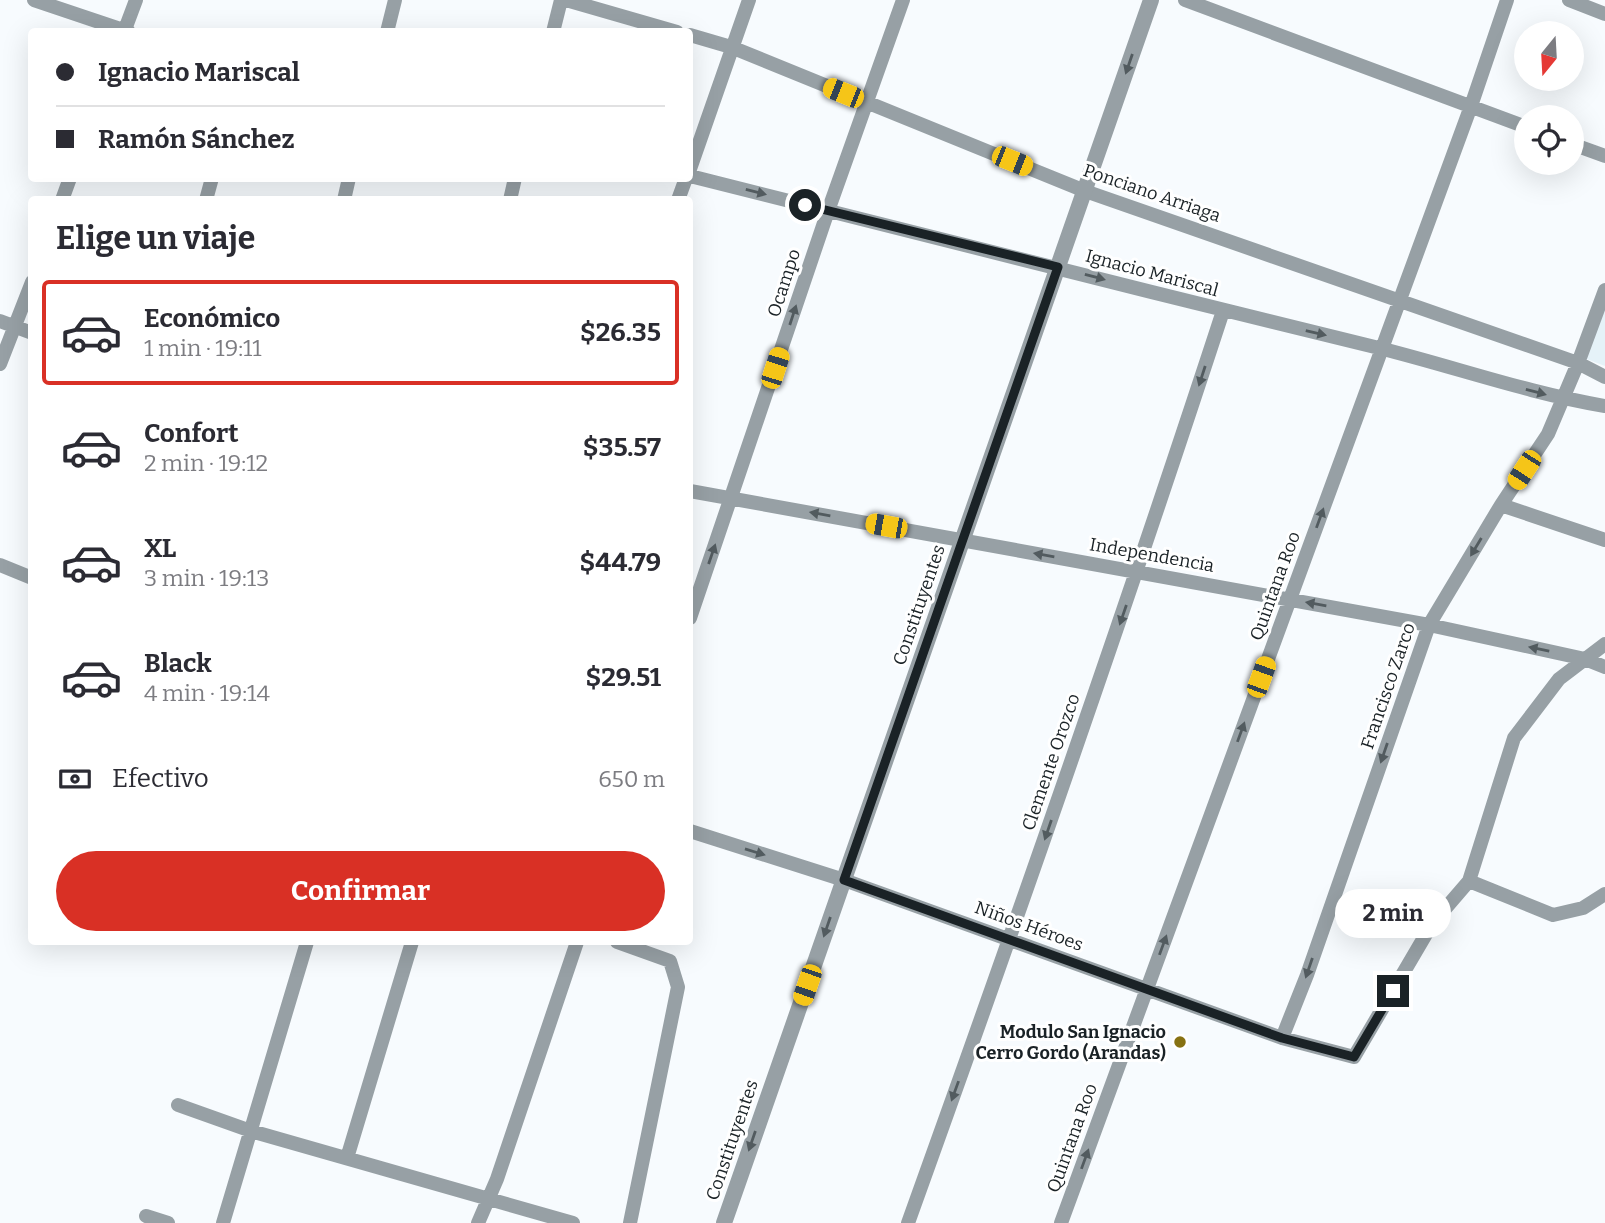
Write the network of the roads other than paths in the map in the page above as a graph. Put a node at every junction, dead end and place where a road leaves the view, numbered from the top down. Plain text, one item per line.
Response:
1 (34, 0) edge
2 (136, 0) edge
3 (395, 0) edge
4 (564, 0) edge
5 (749, 0) edge
6 (903, 0) edge
7 (1151, 0) edge
8 (1185, 0) edge
9 (1507, 0) edge
10 (1569, 0) edge
11 (1605, 13) edge
12 (117, 28) edge
13 (127, 28) edge
14 (388, 28) edge
15 (554, 28) edge
16 (663, 28) edge
17 (693, 36) edge
18 (731, 47) junction
19 (866, 102) junction
20 (1471, 106) junction
21 (1514, 122) edge
22 (1584, 148) edge
23 (1605, 156) edge
24 (693, 160) edge
25 (693, 178) edge
26 (1084, 191) junction
27 (828, 211) junction
28 (1058, 267) junction
29 (1605, 290) edge
30 (28, 293) edge
31 (1400, 300) junction
32 (1223, 311) junction
33 (0, 321) edge
34 (15, 327) junction
35 (28, 332) edge
36 (1382, 349) junction
37 (1578, 363) junction
38 (0, 364) edge
39 (1605, 377) edge
40 (1563, 399) junction
41 (1605, 406) edge
42 (693, 492) edge
43 (732, 499) junction
44 (1501, 505) junction
45 (963, 539) junction
46 (1605, 540) edge
47 (0, 565) edge
48 (1138, 572) junction
49 (28, 576) edge
50 (1290, 599) junction
51 (693, 610) edge
52 (1429, 625) junction
53 (1605, 644) edge
54 (1585, 659) junction
55 (1605, 667) edge
56 (693, 832) edge
57 (844, 880) junction
58 (1469, 881) junction
59 (1605, 894) edge
60 (1010, 940) junction
61 (306, 945) edge
62 (411, 945) edge
63 (576, 945) edge
64 (625, 945) edge
65 (1147, 990) junction
66 (1282, 1038) junction
67 (178, 1105) dead end
68 (251, 1131) junction
69 (347, 1158) junction
70 (489, 1199) junction
71 (146, 1216) dead end
72 (167, 1223) edge
73 (223, 1223) edge
74 (478, 1223) edge
75 (573, 1223) edge
76 (630, 1223) edge
77 (724, 1223) edge
78 (908, 1223) edge
79 (1061, 1223) edge

1 - 12 street
2 - 13 street
3 - 14 street
4 - 15 street
4 - 16 street
5 - 18 street
6 - 19 street, Ocampo
7 -> 26 street, Constituyentes
8 - 20 street
9 - 20 street, Quintana Roo
10 - 11 street
17 - 18 street, Ponciano Arriaga
18 - 19 street, Ponciano Arriaga
18 - 24 street
19 - 26 street, Ponciano Arriaga
19 - 27 street, Ocampo
20 - 21 street
20 - 31 street, Quintana Roo
22 - 23 street
25 -> 27 street, Ignacio Mariscal
26 - 28 street, Constituyentes
26 - 31 street, Ponciano Arriaga
27 - 28 street, Ignacio Mariscal
43 -> 27 street, Ocampo
28 -> 32 street, Ignacio Mariscal
28 - 45 street, Constituyentes
29 - 37 street, Francisco Zarco
30 - 34 street
31 - 36 street, Quintana Roo
31 - 37 street, Ponciano Arriaga
32 -> 36 street, Ignacio Mariscal
32 -> 48 street, Clemente Orozco
33 - 34 street
34 - 35 street
34 - 38 street
36 -> 40 street, Ignacio Mariscal
50 -> 36 street, Quintana Roo
37 - 39 street, Ponciano Arriaga
37 - 40 street, Francisco Zarco
40 - 41 street, Ignacio Mariscal
40 - 44 street, Francisco Zarco
42 - 43 street, Independencia
45 -> 43 street, Independencia
51 -> 43 street, Ocampo
44 - 46 street
44 -> 52 street, Francisco Zarco
48 -> 45 street, Independencia
45 - 57 street, Constituyentes
47 - 49 street
48 - 50 street, Independencia
48 -> 60 street, Clemente Orozco
52 -> 50 street, Independencia
65 -> 50 street, Quintana Roo
54 -> 52 street, Independencia
52 -> 66 street, Francisco Zarco
53 - 54 street
54 - 55 street, Independencia
54 - 58 street
56 -> 57 street, Niños Héroes
57 - 60 street, Niños Héroes
57 -> 77 street, Constituyentes
58 - 59 street
58 - 66 street, Niños Héroes
60 - 65 street, Niños Héroes
60 -> 78 street, Clemente Orozco
61 - 68 street
62 - 69 street
63 - 70 street
64 - 76 street
65 - 66 street, Niños Héroes
79 -> 65 street, Quintana Roo
67 - 68 street
68 - 69 street
68 - 73 street
69 - 70 street
70 - 74 street
70 - 75 street
71 - 72 street

